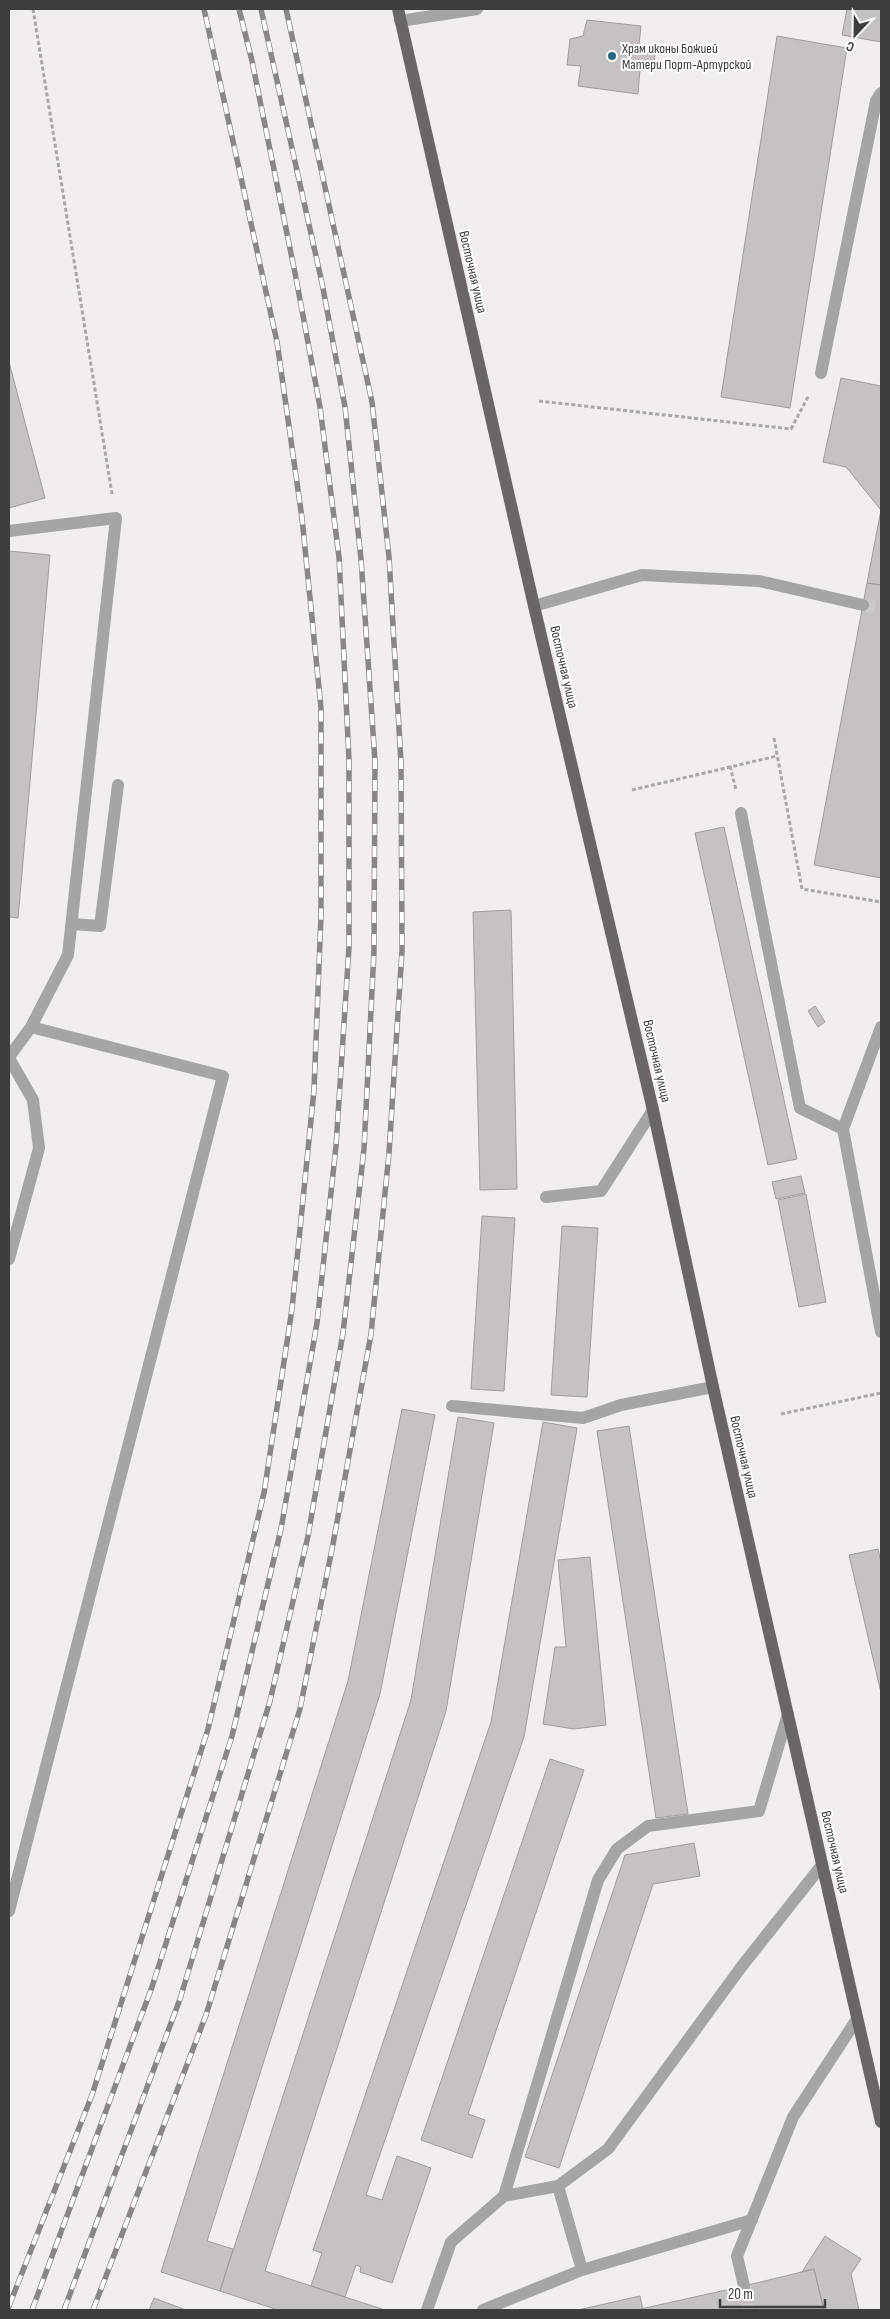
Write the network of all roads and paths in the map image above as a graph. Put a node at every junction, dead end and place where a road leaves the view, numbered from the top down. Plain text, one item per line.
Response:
1 (33, 9) edge
2 (477, 9) edge
3 (399, 15) edge
4 (881, 93) edge
5 (821, 373) joint
6 (539, 401) dead end
7 (116, 518) junction
8 (9, 532) edge
9 (863, 605) tunnel mouth
10 (534, 606) junction
11 (774, 738) dead end
12 (777, 756) junction
13 (118, 785) dead end
14 (632, 790) dead end
15 (741, 813) dead end
16 (881, 902) edge
17 (72, 924) junction
18 (31, 1027) junction
19 (881, 1027) edge
20 (9, 1057) edge
21 (653, 1110) junction
22 (843, 1129) junction
23 (546, 1197) dead end
24 (9, 1259) edge
25 (881, 1332) edge
26 (712, 1387) junction
27 (881, 1393) edge
28 (452, 1406) dead end
29 (782, 1414) dead end
30 (788, 1714) junction
31 (822, 1865) junction
32 (9, 1911) edge
33 (857, 2019) junction
34 (881, 2122) edge
35 (558, 2186) junction
36 (504, 2196) junction
37 (752, 2220) junction
38 (582, 2270) junction
39 (744, 2286) tunnel mouth
40 (427, 2310) edge
41 (482, 2310) edge

1 - 7 path
2 - 3 street
3 - 10 main road, Восточная улица
4 - 5 street
5 - 6 path
7 - 8 street
7 - 17 street
9 - 10 street
10 - 21 main road, Восточная улица
11 - 12 path
12 - 14 path
12 - 16 path
13 - 17 street
15 - 22 street
17 - 18 street
18 - 20 street
18 - 32 street
19 - 22 street
20 - 24 street
21 - 23 street
21 - 26 main road, Восточная улица
22 - 25 street
26 - 28 street
26 - 30 main road, Восточная улица
27 - 29 path
30 - 31 main road, Восточная улица
30 - 36 street
31 - 33 main road, Восточная улица
31 - 35 street
33 - 34 main road, Восточная улица
33 - 37 street
35 - 36 street
35 - 38 street
36 - 40 street
37 - 38 street
37 - 39 street
38 - 41 street

